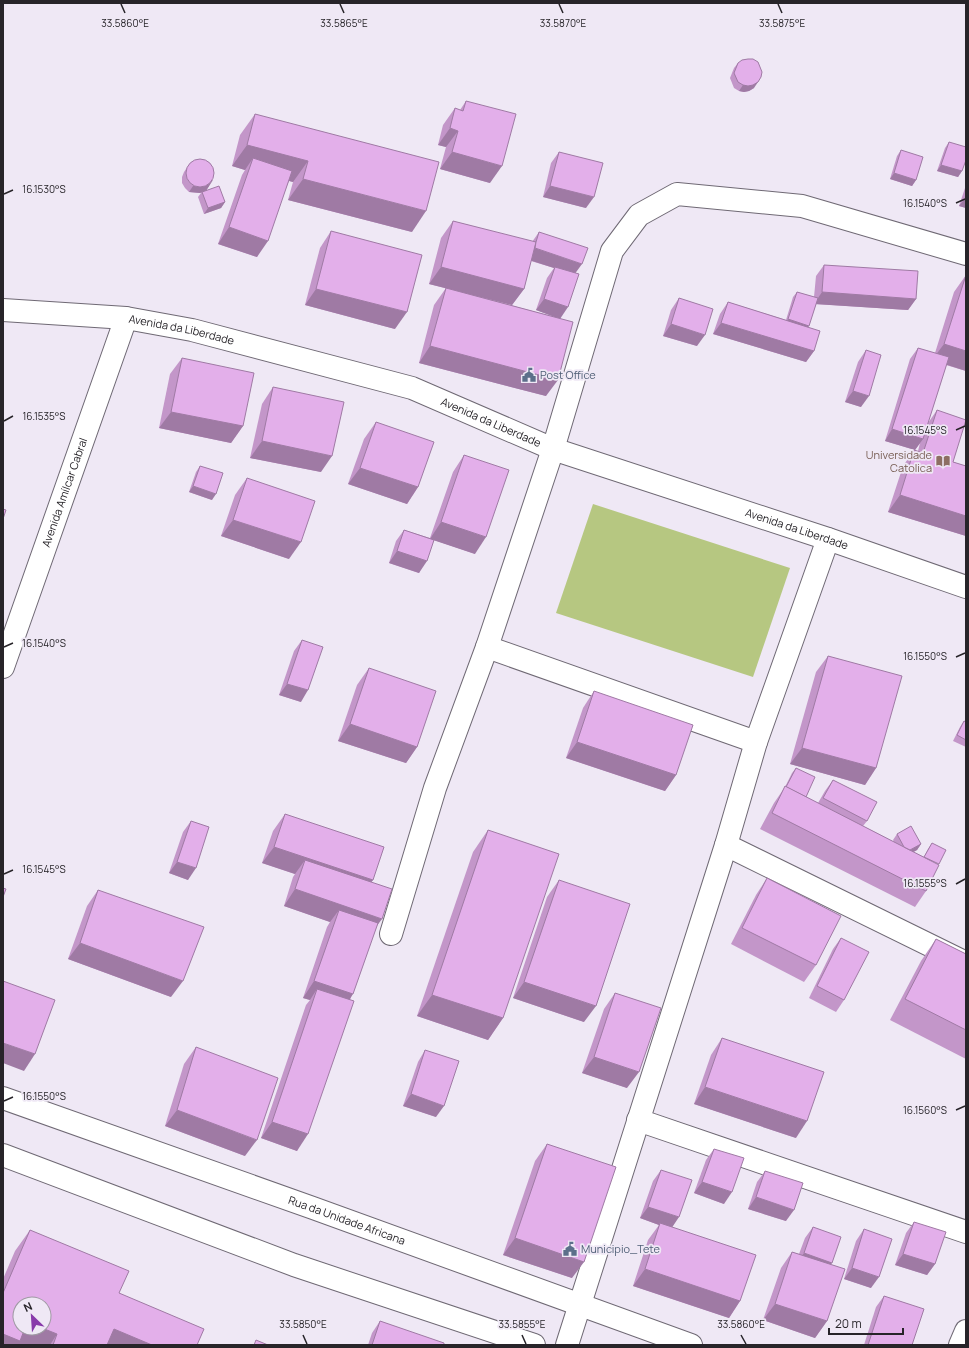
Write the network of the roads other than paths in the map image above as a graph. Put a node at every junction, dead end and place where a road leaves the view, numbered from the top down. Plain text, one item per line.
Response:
1 (966, 254) edge
2 (3, 310) edge
3 (126, 318) junction
4 (553, 448) junction
5 (828, 539) junction
6 (966, 587) edge
7 (487, 647) junction
8 (3, 667) edge
9 (756, 742) junction
10 (726, 845) junction
11 (390, 934) dead end
12 (966, 963) edge
13 (3, 1098) edge
14 (638, 1120) junction
15 (3, 1155) edge
16 (966, 1232) edge
17 (579, 1305) junction
18 (966, 1331) edge
19 (534, 1345) edge
20 (567, 1345) edge
21 (691, 1345) edge
22 (960, 1345) edge

1 - 4 street
2 - 3 street, Avenida da Liberdade
3 - 4 street, Avenida da Liberdade
3 - 8 street, Avenida Amílcar Cabral
4 - 5 street, Avenida da Liberdade
4 - 7 street
5 - 6 street, Avenida da Liberdade
5 - 9 street
7 - 9 street
7 - 11 street
9 - 10 street
10 - 12 street
10 - 14 street
13 - 17 street, Rua da Unidade Africana
14 - 16 street
14 - 17 street
15 - 19 street
17 - 20 street
17 - 21 street, Rua da Unidade Africana
18 - 22 street

